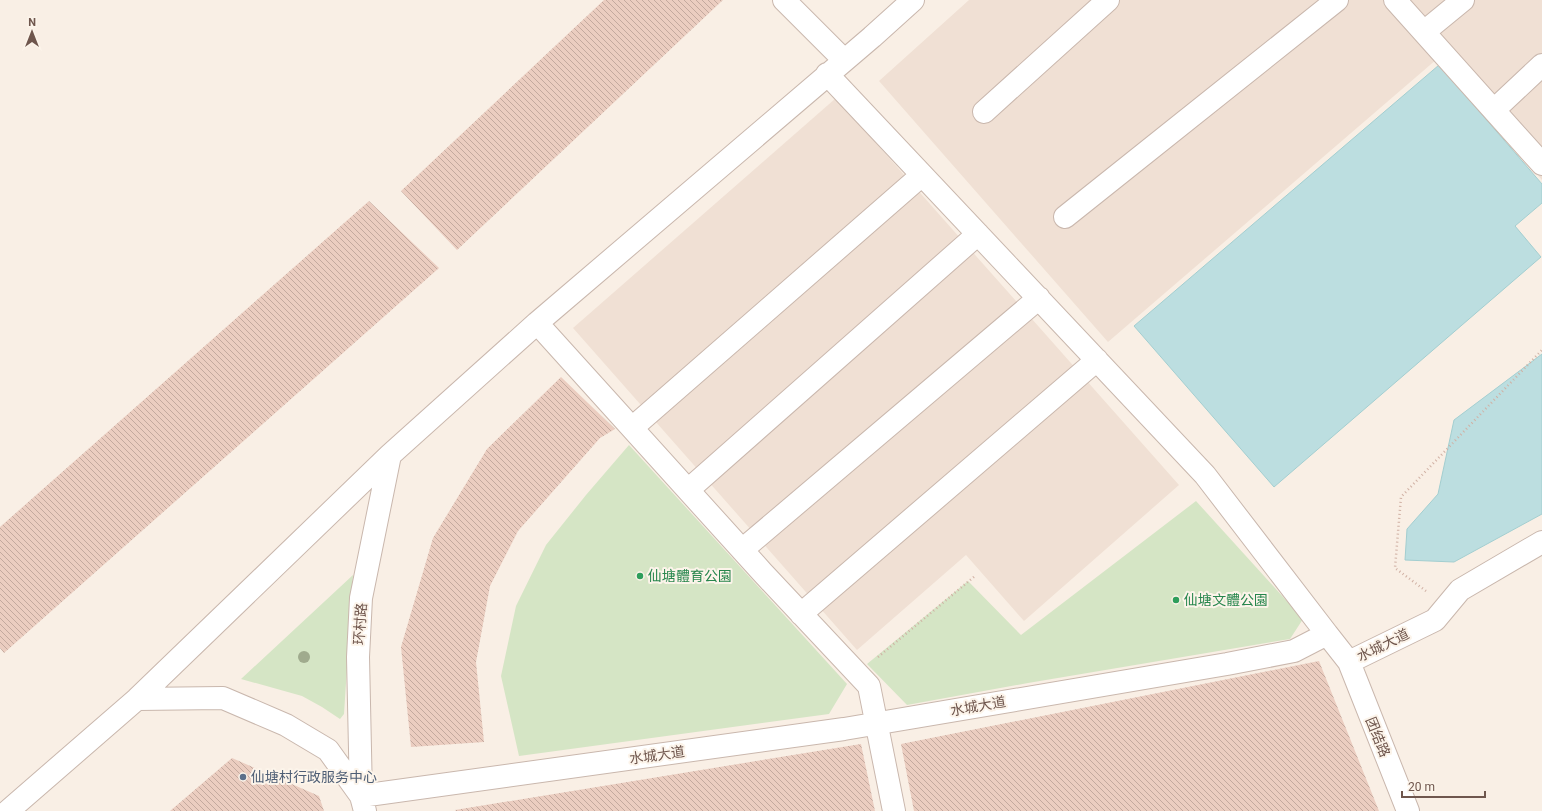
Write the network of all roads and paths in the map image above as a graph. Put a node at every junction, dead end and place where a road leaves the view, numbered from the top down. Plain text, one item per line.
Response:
1 (784, 0) edge
2 (913, 0) edge
3 (1108, 0) edge
4 (1337, 0) edge
5 (1395, 0) edge
6 (1463, 0) edge
7 (1424, 32) junction
8 (844, 60) junction
9 (1542, 65) edge
10 (827, 74) junction
11 (1494, 110) junction
12 (984, 112) dead end
13 (1542, 164) edge
14 (922, 175) junction
15 (1065, 217) dead end
16 (978, 234) junction
17 (1039, 298) junction
18 (537, 323) junction
19 (1542, 350) edge
20 (1097, 360) junction
21 (632, 428) junction
22 (390, 455) junction
23 (688, 490) junction
24 (1542, 542) edge
25 (742, 550) junction
26 (975, 576) dead end
27 (1446, 606) junction
28 (801, 614) junction
29 (1327, 634) junction
30 (1349, 662) junction
31 (857, 674) junction
32 (137, 699) junction
33 (876, 724) junction
34 (363, 803) edge
35 (8, 811) edge
36 (894, 811) edge
37 (1408, 811) edge

1 - 8 street
2 - 8 street
3 - 12 street
4 - 15 street
5 - 7 street
6 - 7 street
7 - 11 street
8 - 10 street
9 - 11 street
10 - 14 street
10 - 18 street
11 - 13 street
14 - 16 street
14 - 21 street
16 - 17 street
16 - 23 street
17 - 20 street
17 - 25 street
18 - 21 street
18 - 22 street
19 - 27 path
20 - 28 street
20 - 29 street
21 - 23 street
22 - 32 street
22 - 34 street, 环村路
23 - 25 street
24 - 27 street, 水城大道
25 - 28 street
26 - 31 path
27 - 30 street, 水城大道
28 - 31 street
29 - 30 street, 水城大道
29 - 33 street, 水城大道
30 - 37 street, 团结路
31 - 33 street
32 - 34 street
32 - 35 street
33 - 34 street, 水城大道
33 - 36 street

